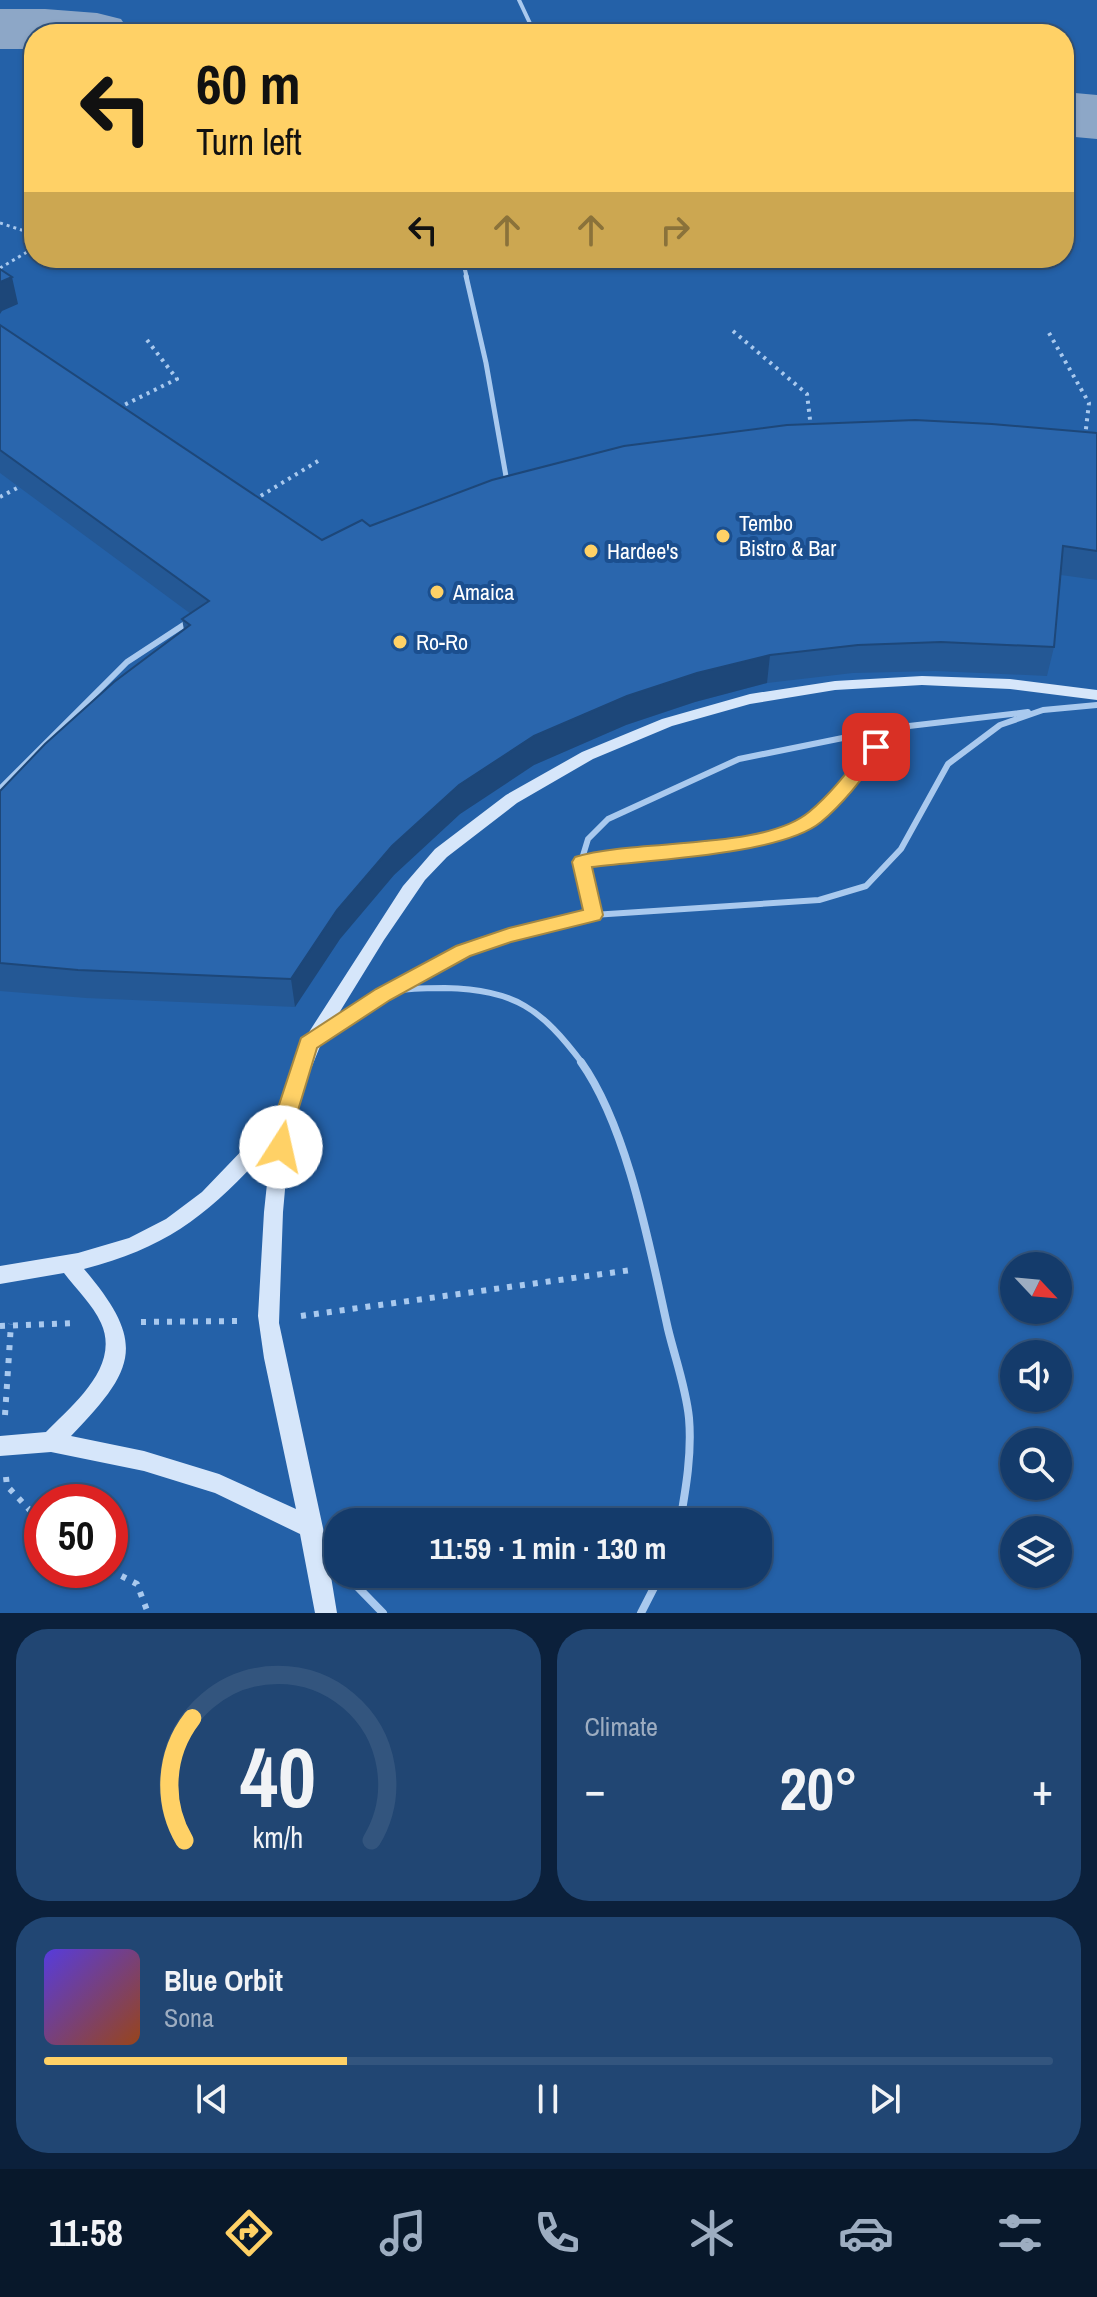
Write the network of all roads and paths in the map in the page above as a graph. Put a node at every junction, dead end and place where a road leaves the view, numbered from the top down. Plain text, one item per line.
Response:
1 (519, 0) edge
2 (530, 24) edge
3 (0, 223) edge
4 (24, 231) edge
5 (24, 254) edge
6 (0, 268) edge
7 (464, 268) edge
8 (733, 331) dead end
9 (1049, 333) dead end
10 (147, 340) dead end
11 (113, 410) edge
12 (812, 437) edge
13 (1084, 445) edge
14 (318, 461) dead end
15 (523, 481) edge
16 (507, 483) junction
17 (19, 487) edge
18 (494, 487) edge
19 (0, 497) edge
20 (250, 502) edge
21 (195, 617) edge
22 (1097, 695) edge
23 (1097, 705) edge
24 (1043, 710) junction
25 (892, 728) junction
26 (0, 789) edge
27 (581, 862) junction
28 (593, 915) junction
29 (383, 995) junction
30 (308, 1044) junction
31 (286, 1117) junction
32 (69, 1265) junction
33 (654, 1267) junction
34 (0, 1275) edge
35 (269, 1321) junction
36 (112, 1322) junction
37 (0, 1326) edge
38 (51, 1442) junction
39 (0, 1446) edge
40 (682, 1508) edge
41 (312, 1528) junction
42 (324, 1545) edge
43 (128, 1579) edge
44 (359, 1588) edge
45 (654, 1588) edge
46 (148, 1613) edge
47 (326, 1613) edge
48 (383, 1613) edge
49 (641, 1613) edge

1 - 2 lane
3 - 4 path
5 - 6 path
7 - 16 lane
8 - 12 path, bridge
9 - 13 path, bridge
10 - 11 path
14 - 20 path
15 - 16 lane
16 - 18 lane
17 - 19 path
21 - 26 lane
22 - 30 main road
23 - 24 lane
24 - 25 lane
24 - 28 lane
25 - 27 lane
25 - 27 lane
27 - 28 lane
28 - 29 lane
29 - 30 lane
29 - 33 lane
30 - 31 main road
31 - 32 main road
31 - 35 main road
32 - 34 main road
32 - 36 main road
33 - 35 path
33 - 40 lane
35 - 36 path
35 - 41 main road
36 - 37 path
36 - 38 main road
38 - 39 main road
38 - 41 main road
41 - 42 lane
41 - 47 main road
43 - 46 path
44 - 48 lane
45 - 49 lane

